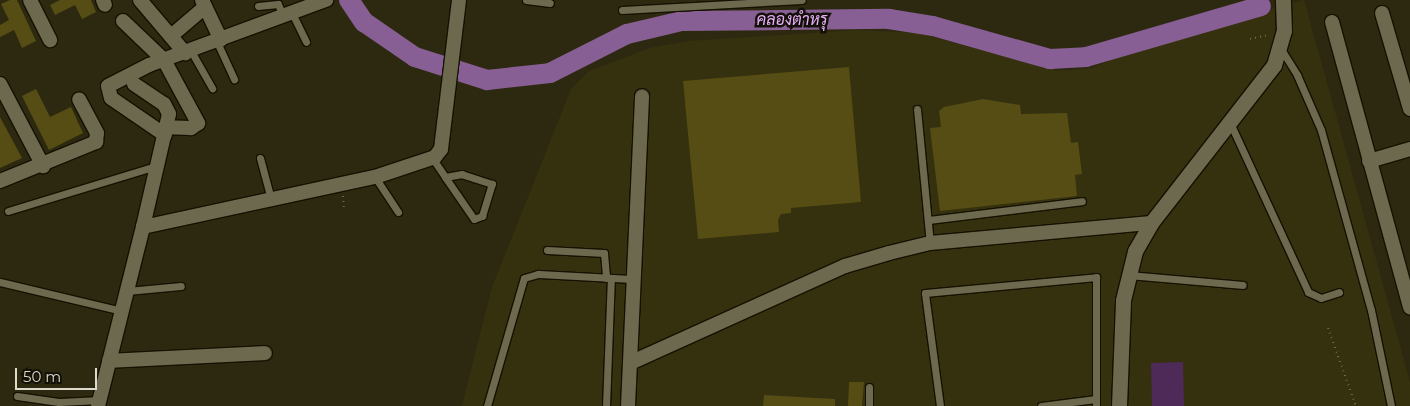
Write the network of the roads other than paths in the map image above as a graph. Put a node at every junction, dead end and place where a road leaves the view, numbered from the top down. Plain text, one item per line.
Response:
1 (30, 0) edge
2 (326, 0) edge
3 (459, 0) edge
4 (526, 0) edge
5 (802, 0) edge
6 (1283, 0) edge
7 (148, 3) edge
8 (203, 3) edge
9 (550, 4) dead end
10 (258, 6) dead end
11 (622, 10) dead end
12 (1382, 13) dead end
13 (288, 15) junction
14 (122, 21) dead end
15 (1332, 22) dead end
16 (171, 36) junction
17 (50, 40) dead end
18 (219, 41) junction
19 (306, 42) dead end
20 (1281, 49) junction
21 (188, 52) junction
22 (164, 60) junction
23 (234, 79) dead end
24 (0, 84) edge
25 (134, 84) dead end
26 (212, 88) dead end
27 (642, 96) dead end
28 (79, 99) dead end
29 (1410, 108) edge
30 (917, 109) dead end
31 (1231, 125) junction
32 (166, 131) junction
33 (1410, 149) edge
34 (260, 158) dead end
35 (432, 159) junction
36 (1369, 160) junction
37 (158, 165) junction
38 (43, 166) junction
39 (375, 177) junction
40 (445, 177) junction
41 (0, 181) edge
42 (271, 200) junction
43 (1082, 201) dead end
44 (8, 211) dead end
45 (398, 212) dead end
46 (928, 220) junction
47 (1151, 222) junction
48 (143, 227) junction
49 (930, 243) junction
50 (547, 250) dead end
51 (1126, 274) junction
52 (609, 278) junction
53 (633, 279) junction
54 (0, 282) edge
55 (1243, 285) dead end
56 (182, 286) dead end
57 (127, 291) junction
58 (1339, 292) dead end
59 (1410, 305) edge
60 (122, 311) junction
61 (265, 353) dead end
62 (109, 361) junction
63 (630, 363) junction
64 (869, 387) dead end
65 (17, 396) dead end
66 (1096, 402) edge
67 (99, 403) edge
68 (487, 406) edge
69 (606, 406) edge
70 (628, 406) edge
71 (868, 406) edge
72 (940, 406) edge
73 (1041, 406) edge
74 (1119, 406) edge
75 (1391, 406) edge

1 - 17 street
2 - 13 street
3 - 35 street
4 - 9 lane
5 - 11 lane
6 - 20 street
7 - 16 street
8 - 16 street
8 - 18 street
10 - 13 lane
12 - 29 street
13 - 18 street
13 - 19 lane
14 - 22 street
15 - 36 street
16 - 21 street
18 - 21 street
18 - 23 lane
20 - 31 street
20 - 75 lane
21 - 22 street
21 - 26 lane
22 - 32 street
22 - 32 street
24 - 38 street
25 - 32 street
27 - 53 street
28 - 38 street
30 - 46 lane
31 - 47 street
31 - 58 lane
32 - 37 street
33 - 36 street
34 - 42 lane
35 - 39 street
35 - 40 lane
36 - 59 street
37 - 44 lane
37 - 48 street
38 - 41 street
39 - 42 street
39 - 45 lane
40 - 40 lane
42 - 48 street
43 - 46 lane
46 - 49 lane
47 - 49 street
47 - 51 street
48 - 57 street
49 - 63 street
50 - 52 lane
51 - 55 lane
51 - 74 street
52 - 53 lane
52 - 68 lane
52 - 69 lane
53 - 63 street
54 - 60 lane
56 - 57 lane
57 - 60 street
60 - 62 street
61 - 62 street
62 - 67 street
63 - 70 street
64 - 71 lane
65 - 67 lane
66 - 72 lane
66 - 73 lane

